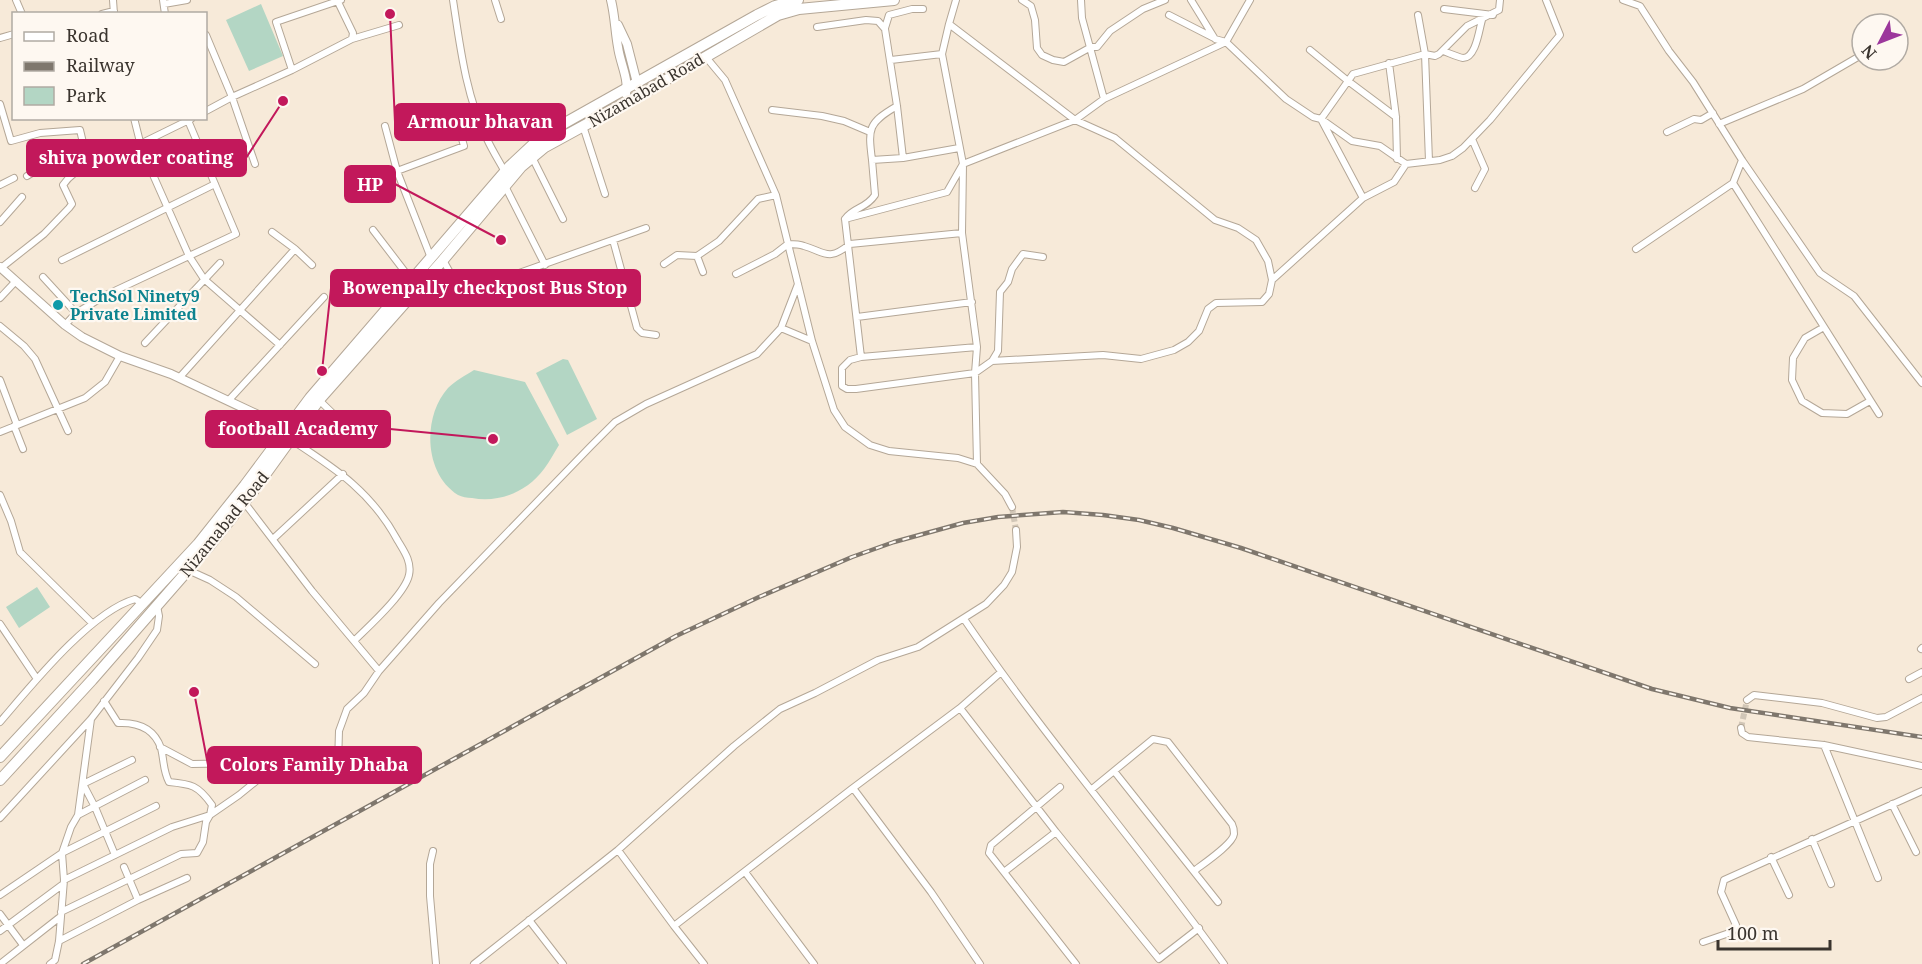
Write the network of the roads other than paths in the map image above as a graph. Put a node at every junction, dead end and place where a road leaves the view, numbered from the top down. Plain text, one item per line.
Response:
1 (113, 0) edge
2 (187, 0) edge
3 (339, 0) edge
4 (453, 0) edge
5 (495, 0) edge
6 (611, 0) edge
7 (798, 0) edge
8 (894, 0) edge
9 (957, 0) edge
10 (1022, 0) edge
11 (1081, 0) edge
12 (1165, 0) edge
13 (1191, 0) edge
14 (1250, 0) edge
15 (1500, 0) edge
16 (1546, 0) edge
17 (1623, 0) edge
18 (164, 2) edge
19 (922, 9) dead end
20 (1444, 9) dead end
21 (114, 12) edge
22 (1169, 15) dead end
23 (1418, 15) dead end
24 (1493, 15) junction
25 (501, 19) dead end
26 (1482, 20) junction
27 (949, 24) junction
28 (399, 25) dead end
29 (817, 27) dead end
30 (885, 29) junction
31 (207, 37) edge
32 (1214, 38) junction
33 (352, 39) junction
34 (1226, 42) junction
35 (1091, 47) junction
36 (1310, 50) dead end
37 (1443, 51) junction
38 (942, 54) junction
39 (1425, 54) junction
40 (705, 56) junction
41 (891, 60) junction
42 (1850, 61) edge
43 (1389, 63) junction
44 (292, 70) junction
45 (1348, 81) junction
46 (632, 86) junction
47 (640, 95) junction
48 (232, 97) junction
49 (1104, 99) junction
50 (625, 103) junction
51 (0, 104) edge
52 (897, 106) junction
53 (207, 110) edge
54 (772, 110) dead end
55 (1713, 113) junction
56 (1396, 117) junction
57 (1321, 119) junction
58 (134, 120) edge
59 (187, 120) edge
60 (189, 120) edge
61 (1075, 120) junction
62 (1719, 124) junction
63 (385, 126) dead end
64 (583, 126) junction
65 (870, 132) junction
66 (1667, 132) dead end
67 (462, 139) dead end
68 (1472, 139) junction
69 (141, 147) junction
70 (959, 148) junction
71 (532, 157) junction
72 (903, 158) junction
73 (1397, 159) junction
74 (872, 160) junction
75 (1742, 160) junction
76 (1429, 161) junction
77 (88, 164) junction
78 (255, 164) dead end
79 (963, 164) junction
80 (1406, 164) junction
81 (398, 171) junction
82 (505, 172) junction
83 (27, 176) dead end
84 (70, 177) junction
85 (14, 178) dead end
86 (1733, 183) junction
87 (215, 184) junction
88 (0, 185) edge
89 (505, 185) junction
90 (1475, 188) dead end
91 (605, 194) dead end
92 (776, 195) junction
93 (22, 197) dead end
94 (1363, 198) junction
95 (168, 207) junction
96 (563, 219) dead end
97 (845, 219) junction
98 (0, 222) edge
99 (646, 228) dead end
100 (373, 230) dead end
101 (272, 232) dead end
102 (962, 233) junction
103 (613, 240) junction
104 (788, 244) junction
105 (850, 244) junction
106 (295, 249) junction
107 (1636, 249) dead end
108 (189, 256) junction
109 (697, 256) junction
110 (1043, 257) dead end
111 (431, 259) junction
112 (62, 260) dead end
113 (443, 260) junction
114 (220, 263) dead end
115 (664, 264) dead end
116 (312, 266) dead end
117 (545, 266) junction
118 (1, 268) edge
119 (703, 272) dead end
120 (736, 274) dead end
121 (43, 277) dead end
122 (204, 279) junction
123 (1272, 280) junction
124 (412, 281) junction
125 (15, 282) junction
126 (798, 284) junction
127 (324, 297) dead end
128 (0, 298) edge
129 (972, 302) junction
130 (240, 310) junction
131 (76, 313) junction
132 (857, 317) junction
133 (64, 325) junction
134 (0, 326) edge
135 (1824, 327) junction
136 (781, 328) junction
137 (656, 335) dead end
138 (812, 341) junction
139 (145, 343) dead end
140 (280, 345) junction
141 (977, 347) junction
142 (120, 356) junction
143 (861, 357) junction
144 (992, 361) junction
145 (975, 373) junction
146 (179, 378) junction
147 (0, 380) edge
148 (1922, 383) edge
149 (319, 400) junction
150 (228, 401) junction
151 (1869, 401) junction
152 (57, 409) junction
153 (1879, 414) dead end
154 (16, 425) junction
155 (286, 428) junction
156 (68, 431) dead end
157 (0, 432) edge
158 (353, 433) dead end
159 (290, 439) junction
160 (23, 449) dead end
161 (977, 464) junction
162 (344, 474) junction
163 (0, 495) edge
164 (244, 502) junction
165 (1012, 507) tunnel mouth
166 (1016, 530) tunnel mouth
167 (273, 539) junction
168 (188, 569) junction
169 (143, 604) junction
170 (156, 606) junction
171 (964, 619) junction
172 (92, 623) junction
173 (0, 624) edge
174 (354, 641) junction
175 (315, 664) dead end
176 (379, 670) junction
177 (1922, 672) edge
178 (1000, 673) junction
179 (37, 679) junction
180 (1909, 679) dead end
181 (1922, 698) edge
182 (1747, 700) dead end
183 (104, 701) junction
184 (960, 708) junction
185 (91, 718) junction
186 (0, 722) edge
187 (1741, 728) dead end
188 (1824, 745) junction
189 (160, 747) junction
190 (0, 757) edge
191 (132, 760) dead end
192 (280, 765) junction
193 (1922, 766) edge
194 (1113, 771) junction
195 (0, 780) edge
196 (146, 780) dead end
197 (83, 784) junction
198 (1060, 787) dead end
199 (853, 788) junction
200 (1092, 789) junction
201 (1922, 791) edge
202 (1892, 804) junction
203 (156, 806) dead end
204 (96, 807) junction
205 (1036, 807) junction
206 (210, 814) junction
207 (78, 815) junction
208 (0, 818) edge
209 (1854, 821) junction
210 (106, 830) junction
211 (1056, 832) junction
212 (1812, 839) junction
213 (618, 850) junction
214 (433, 851) dead end
215 (1916, 852) dead end
216 (62, 853) junction
217 (115, 855) junction
218 (1771, 857) junction
219 (124, 867) dead end
220 (1194, 871) junction
221 (745, 872) junction
222 (1004, 872) junction
223 (187, 878) dead end
224 (1878, 878) dead end
225 (128, 879) junction
226 (63, 883) junction
227 (1831, 884) dead end
228 (0, 894) edge
229 (1789, 895) dead end
230 (138, 900) junction
231 (1218, 902) dead end
232 (0, 914) edge
233 (60, 914) junction
234 (529, 920) junction
235 (8, 925) junction
236 (674, 926) junction
237 (1198, 928) junction
238 (0, 931) edge
239 (60, 941) junction
240 (1703, 942) dead end
241 (23, 945) junction
242 (1159, 959) junction
243 (0, 964) edge
244 (50, 964) edge
245 (436, 964) edge
246 (474, 964) edge
247 (563, 964) edge
248 (704, 964) edge
249 (814, 964) edge
250 (980, 964) edge
251 (1076, 964) edge
252 (1153, 964) edge
253 (1224, 964) edge

1 - 21 street
2 - 18 street
3 - 33 street
3 - 44 street
4 - 82 street
5 - 25 street
6 - 46 street
7 - 46 highway, Nizamabad Road
8 - 40 highway, Nizamabad Road
9 - 27 street
10 - 35 street
11 - 35 street
12 - 35 street
13 - 32 street
14 - 34 street
15 - 24 street
16 - 68 street
17 - 55 street
19 - 30 street
20 - 24 street
22 - 32 street
23 - 39 street
24 - 26 street
26 - 37 street
26 - 37 street
27 - 38 street
27 - 61 street
28 - 33 street
29 - 30 street
30 - 41 street
31 - 48 street
32 - 34 street
33 - 44 street
34 - 49 street
34 - 57 street
35 - 49 street
36 - 45 street
37 - 39 street
38 - 41 street
38 - 70 street
39 - 43 street
39 - 76 street
40 - 47 highway, Nizamabad Road
40 - 92 street
41 - 52 street
42 - 62 street
43 - 45 street
43 - 56 street
44 - 48 street
45 - 56 street
45 - 57 street
46 - 47 street
46 - 50 street
46 - 82 highway, Nizamabad Road
47 - 50 highway, Nizamabad Road
48 - 53 street
48 - 78 street
49 - 61 street
50 - 64 highway, Nizamabad Road
51 - 77 street
52 - 65 street
52 - 72 street
54 - 65 street
55 - 62 street
55 - 66 street
56 - 73 street
57 - 73 street
57 - 94 street
58 - 69 street
59 - 69 street
60 - 87 street
61 - 79 street
61 - 123 street
62 - 75 street
63 - 81 street
64 - 71 highway, Nizamabad Road
64 - 91 street
65 - 74 street
67 - 81 street
68 - 76 street
68 - 90 street
69 - 77 street
69 - 95 street
70 - 72 street
70 - 79 street
71 - 89 highway, Nizamabad Road
71 - 96 street
72 - 74 street
73 - 80 street
74 - 97 street
75 - 86 street
75 - 148 street
76 - 80 street
77 - 84 street
79 - 97 street
79 - 102 street
80 - 94 street
81 - 111 street
82 - 111 highway, Nizamabad Road
83 - 84 street
84 - 118 street
85 - 88 street
86 - 107 street
86 - 135 street
87 - 95 street
87 - 108 street
89 - 113 highway, Nizamabad Road
89 - 117 street
92 - 104 street
92 - 109 street
93 - 98 street
94 - 123 street
95 - 108 street
95 - 112 street
97 - 105 street
99 - 103 street
100 - 124 street
101 - 106 street
102 - 105 street
102 - 129 street
103 - 117 street
103 - 137 street
104 - 105 street
104 - 120 street
104 - 126 street
105 - 132 street
106 - 116 street
106 - 130 street
108 - 122 street
108 - 131 street
109 - 115 street
109 - 119 street
110 - 144 street
111 - 124 highway, Nizamabad Road
113 - 117 street
113 - 149 highway, Nizamabad Road
114 - 122 street
118 - 125 street
121 - 131 street
122 - 130 street
122 - 139 street
123 - 144 street
124 - 155 highway, Nizamabad Road
125 - 128 street
125 - 133 street
126 - 136 street
126 - 138 street
127 - 140 street
129 - 132 street
129 - 141 street
130 - 140 street
130 - 146 street
131 - 133 street
132 - 143 street
133 - 142 street
134 - 152 street
135 - 151 street
135 - 151 street
136 - 138 street
136 - 176 street
138 - 161 street
140 - 150 street
141 - 143 street
141 - 145 street
142 - 146 street
142 - 152 street
143 - 145 street
144 - 145 street
145 - 161 street
146 - 150 street
147 - 154 street
149 - 158 street
149 - 159 highway, Nizamabad Road
150 - 155 street
151 - 153 street
152 - 154 street
152 - 156 street
154 - 157 street
154 - 160 street
155 - 169 highway, Nizamabad Road
159 - 162 street
159 - 164 highway, Nizamabad Road
161 - 165 street
162 - 167 street
162 - 174 street
163 - 172 street
164 - 167 street
164 - 168 highway, Nizamabad Road
166 - 171 street
167 - 174 street
168 - 170 highway, Nizamabad Road
168 - 175 street
169 - 172 street
169 - 190 highway, Nizamabad Road
170 - 183 street
170 - 195 highway, Nizamabad Road
171 - 178 street
171 - 213 street
172 - 179 street
173 - 179 street
174 - 176 street
176 - 192 street
177 - 180 street
178 - 184 street
178 - 200 street
179 - 186 street
181 - 182 street
183 - 185 street
183 - 189 street
184 - 199 street
184 - 205 street
185 - 197 street
185 - 208 street
187 - 188 street
188 - 193 street
188 - 209 street
189 - 192 street
189 - 206 street
191 - 197 street
192 - 206 street
194 - 200 street
194 - 220 street
194 - 220 street
196 - 204 street
197 - 204 street
197 - 207 street
198 - 205 street
199 - 221 street
199 - 250 street
200 - 237 street
201 - 202 street
202 - 209 street
202 - 215 street
203 - 210 street
204 - 207 street
204 - 210 street
205 - 211 street
205 - 222 street
206 - 217 street
206 - 225 street
207 - 216 street
209 - 212 street
209 - 224 street
210 - 216 street
210 - 217 street
211 - 222 street
211 - 242 street
212 - 218 street
212 - 227 street
213 - 234 street
213 - 236 street
214 - 245 street
216 - 226 street
216 - 228 street
217 - 226 street
218 - 229 street
218 - 240 street
219 - 225 street
220 - 231 street
221 - 236 street
221 - 249 street
222 - 251 street
223 - 230 street
225 - 230 street
225 - 233 street
226 - 233 street
226 - 235 street
230 - 239 street
232 - 235 street
233 - 239 street
233 - 241 street
234 - 246 street
234 - 247 street
235 - 238 street
235 - 241 street
236 - 248 street
237 - 242 street
237 - 253 street
239 - 244 street
241 - 243 street
242 - 252 street

